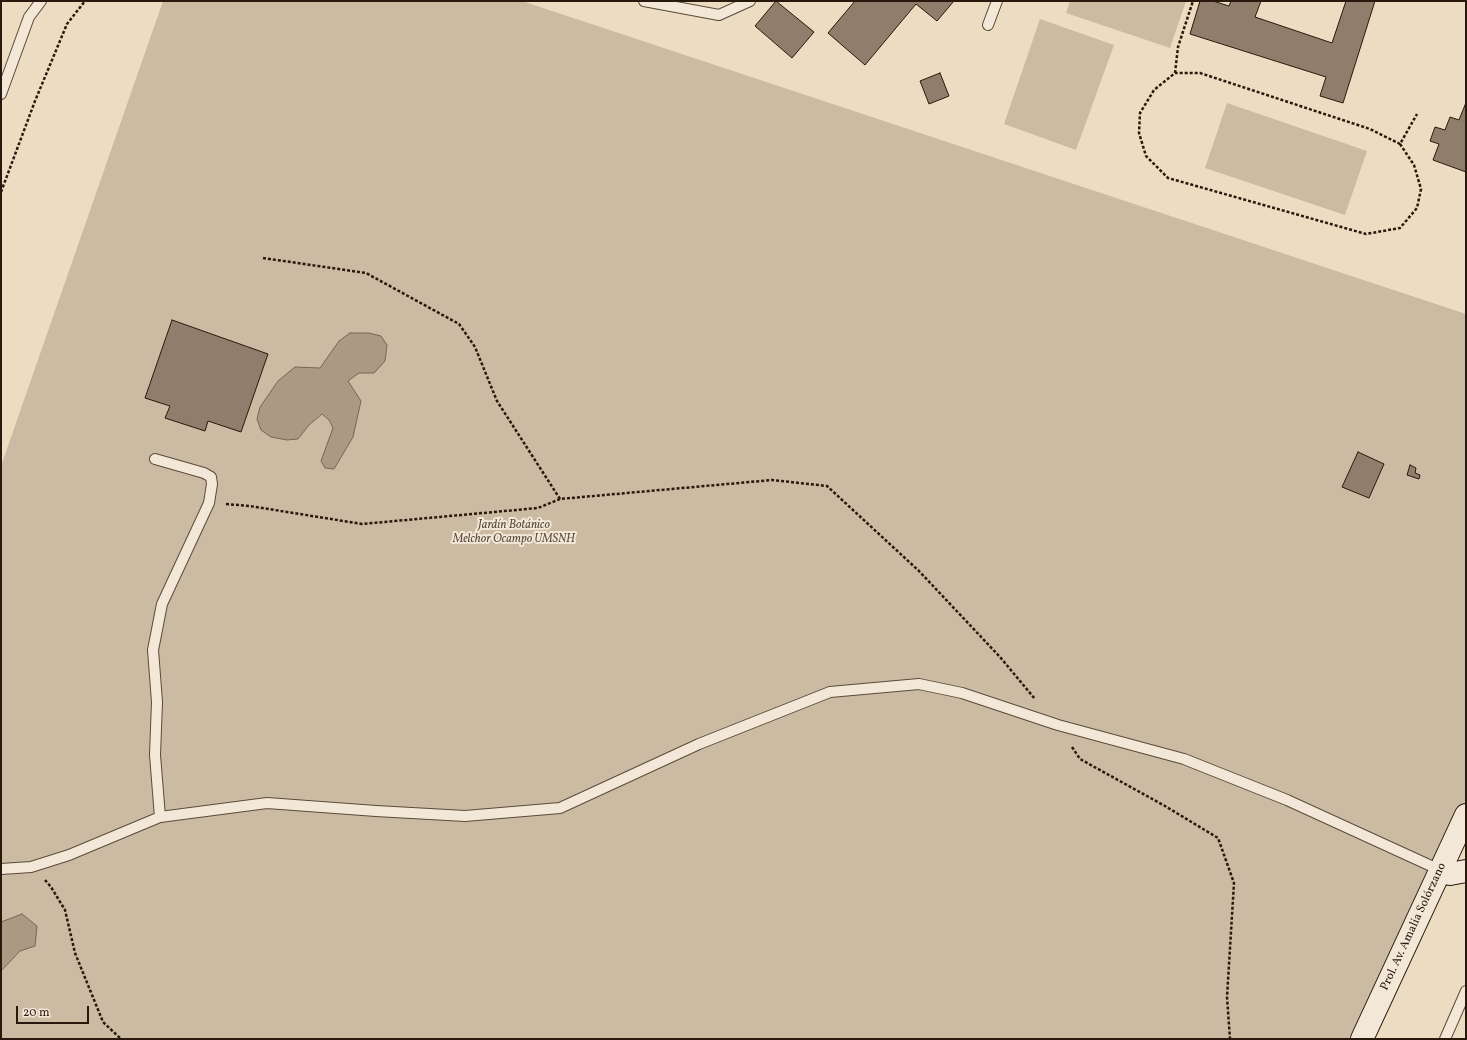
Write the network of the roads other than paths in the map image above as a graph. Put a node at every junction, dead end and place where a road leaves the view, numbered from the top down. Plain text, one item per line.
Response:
1 (41, 1) edge
2 (644, 1) edge
3 (750, 1) edge
4 (997, 1) edge
5 (988, 25) dead end
6 (1, 94) edge
7 (155, 459) dead end
8 (1466, 815) edge
9 (160, 817) junction
10 (1466, 840) edge
11 (1, 869) edge
12 (1454, 874) edge
13 (1466, 991) edge
14 (1462, 1013) edge
15 (1362, 1039) edge
16 (1374, 1039) edge
17 (1445, 1039) edge

1 - 6 lane
2 - 3 lane
4 - 5 lane
7 - 9 lane
8 - 12 main road, Prol. Av. Amalia Solórzano
9 - 11 lane
9 - 12 lane
10 - 12 main road
12 - 15 main road, Prol. Av. Amalia Solórzano
12 - 16 main road
13 - 14 lane
14 - 17 lane

